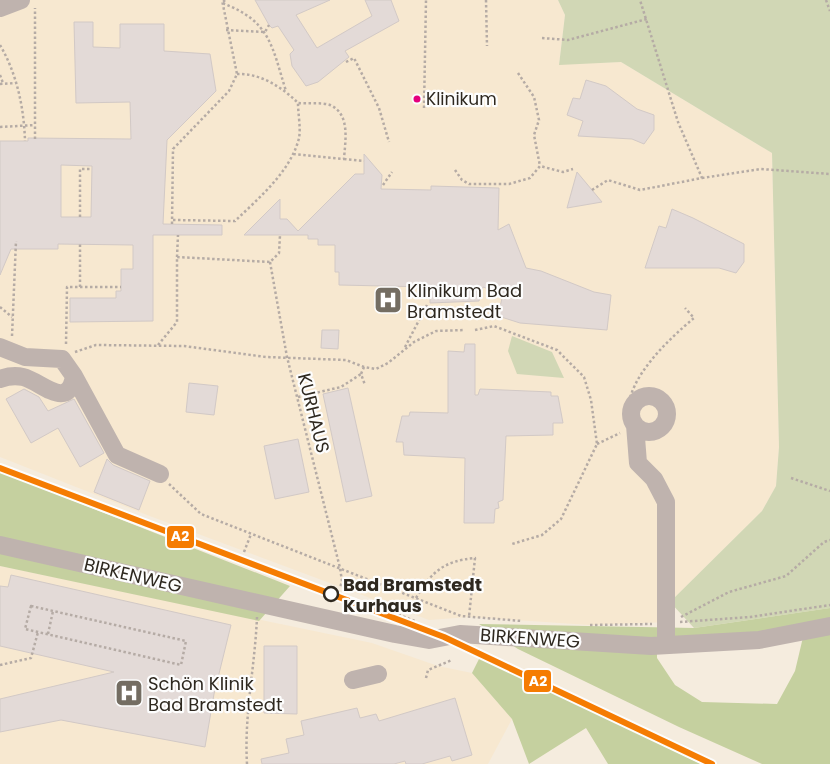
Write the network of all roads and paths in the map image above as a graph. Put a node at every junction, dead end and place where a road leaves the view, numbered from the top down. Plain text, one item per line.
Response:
1 (21, 0) edge
2 (35, 0) edge
3 (426, 0) edge
4 (486, 0) edge
5 (640, 0) edge
6 (826, 0) edge
7 (223, 1) edge
8 (0, 8) edge
9 (830, 11) edge
10 (647, 19) junction
11 (269, 25) dead end
12 (226, 30) junction
13 (265, 32) junction
14 (542, 38) dead end
15 (0, 45) edge
16 (487, 46) dead end
17 (346, 62) dead end
18 (518, 73) dead end
19 (237, 74) junction
20 (0, 75) edge
21 (17, 82) junction
22 (2, 84) edge
23 (286, 91) junction
24 (298, 103) junction
25 (424, 108) dead end
26 (25, 125) junction
27 (36, 125) junction
28 (0, 127) edge
29 (34, 138) dead end
30 (25, 141) dead end
31 (389, 142) dead end
32 (293, 154) junction
33 (344, 159) junction
34 (364, 161) dead end
35 (540, 166) junction
36 (92, 169) dead end
37 (573, 169) dead end
38 (455, 170) dead end
39 (392, 172) dead end
40 (830, 174) edge
41 (702, 178) junction
42 (383, 185) dead end
43 (592, 190) dead end
44 (80, 217) dead end
45 (173, 220) junction
46 (172, 224) dead end
47 (178, 235) dead end
48 (280, 235) dead end
49 (16, 241) dead end
50 (80, 244) dead end
51 (178, 257) junction
52 (270, 262) junction
53 (80, 287) junction
54 (121, 287) dead end
55 (427, 305) dead end
56 (0, 307) edge
57 (685, 308) dead end
58 (12, 317) junction
59 (465, 330) dead end
60 (475, 330) dead end
61 (158, 345) junction
62 (405, 348) junction
63 (6, 350) edge
64 (287, 356) junction
65 (64, 358) junction
66 (364, 367) junction
67 (361, 374) junction
68 (74, 376) junction
69 (0, 379) edge
70 (365, 385) dead end
71 (298, 397) junction
72 (630, 423) junction
73 (597, 444) junction
74 (160, 474) joint
75 (791, 478) dead end
76 (830, 491) edge
77 (251, 534) junction
78 (830, 540) edge
79 (512, 544) dead end
80 (0, 545) edge
81 (244, 552) dead end
82 (340, 568) junction
83 (340, 588) dead end
84 (416, 598) junction
85 (259, 604) junction
86 (830, 605) edge
87 (390, 610) dead end
88 (53, 611) junction
89 (461, 616) junction
90 (470, 617) junction
91 (453, 618) dead end
92 (679, 618) dead end
93 (416, 621) dead end
94 (529, 621) dead end
95 (670, 622) dead end
96 (582, 624) dead end
97 (654, 624) dead end
98 (830, 626) edge
99 (38, 632) junction
100 (48, 634) junction
101 (666, 645) junction
102 (452, 660) dead end
103 (0, 666) edge
104 (378, 674) dead end
105 (426, 678) dead end
106 (353, 680) dead end
107 (247, 764) edge

1 - 8 street
2 - 27 path
3 - 25 path
4 - 16 path
5 - 10 path
6 - 9 path
7 - 12 path
7 - 13 path
10 - 14 path
10 - 41 path
11 - 13 path
12 - 13 path
12 - 19 path
13 - 23 path
15 - 21 path
17 - 31 path
18 - 35 path
19 - 23 path
19 - 45 path
20 - 22 path
21 - 22 path
21 - 26 path
23 - 24 path
24 - 32 path
24 - 33 path
26 - 27 path
26 - 28 path
26 - 30 path
27 - 29 path
32 - 33 path
32 - 45 path
33 - 34 path
35 - 37 path
35 - 38 path
36 - 44 path
39 - 42 path
40 - 41 path
41 - 43 path
45 - 46 path
47 - 51 path
48 - 52 path
49 - 58 path
50 - 53 path
51 - 52 path
51 - 61 path
52 - 64 path, KURHAUS
53 - 54 path
53 - 65 path
55 - 62 path
56 - 58 path
57 - 72 path
58 - 63 path
59 - 62 path
60 - 73 path
61 - 64 path
61 - 65 path
62 - 66 path
63 - 65 street
64 - 66 path
64 - 71 path, KURHAUS
65 - 68 street
66 - 67 path
67 - 70 path
67 - 71 path
68 - 69 street
68 - 74 street
71 - 82 path, KURHAUS
72 - 73 path
72 - 101 street
73 - 79 path
74 - 77 path
75 - 76 path
77 - 81 path
77 - 82 path
78 - 92 path
80 - 85 street, BIRKENWEG
82 - 83 path, KURHAUS
82 - 84 path
84 - 89 path
84 - 90 path
85 - 101 street, BIRKENWEG
85 - 107 path
86 - 95 path
87 - 93 path
88 - 99 path
88 - 100 path
88 - 100 path
89 - 90 path
89 - 91 path
90 - 94 path
96 - 97 path
98 - 101 street, BIRKENWEG
99 - 100 path
99 - 103 path
102 - 105 path
104 - 106 street

